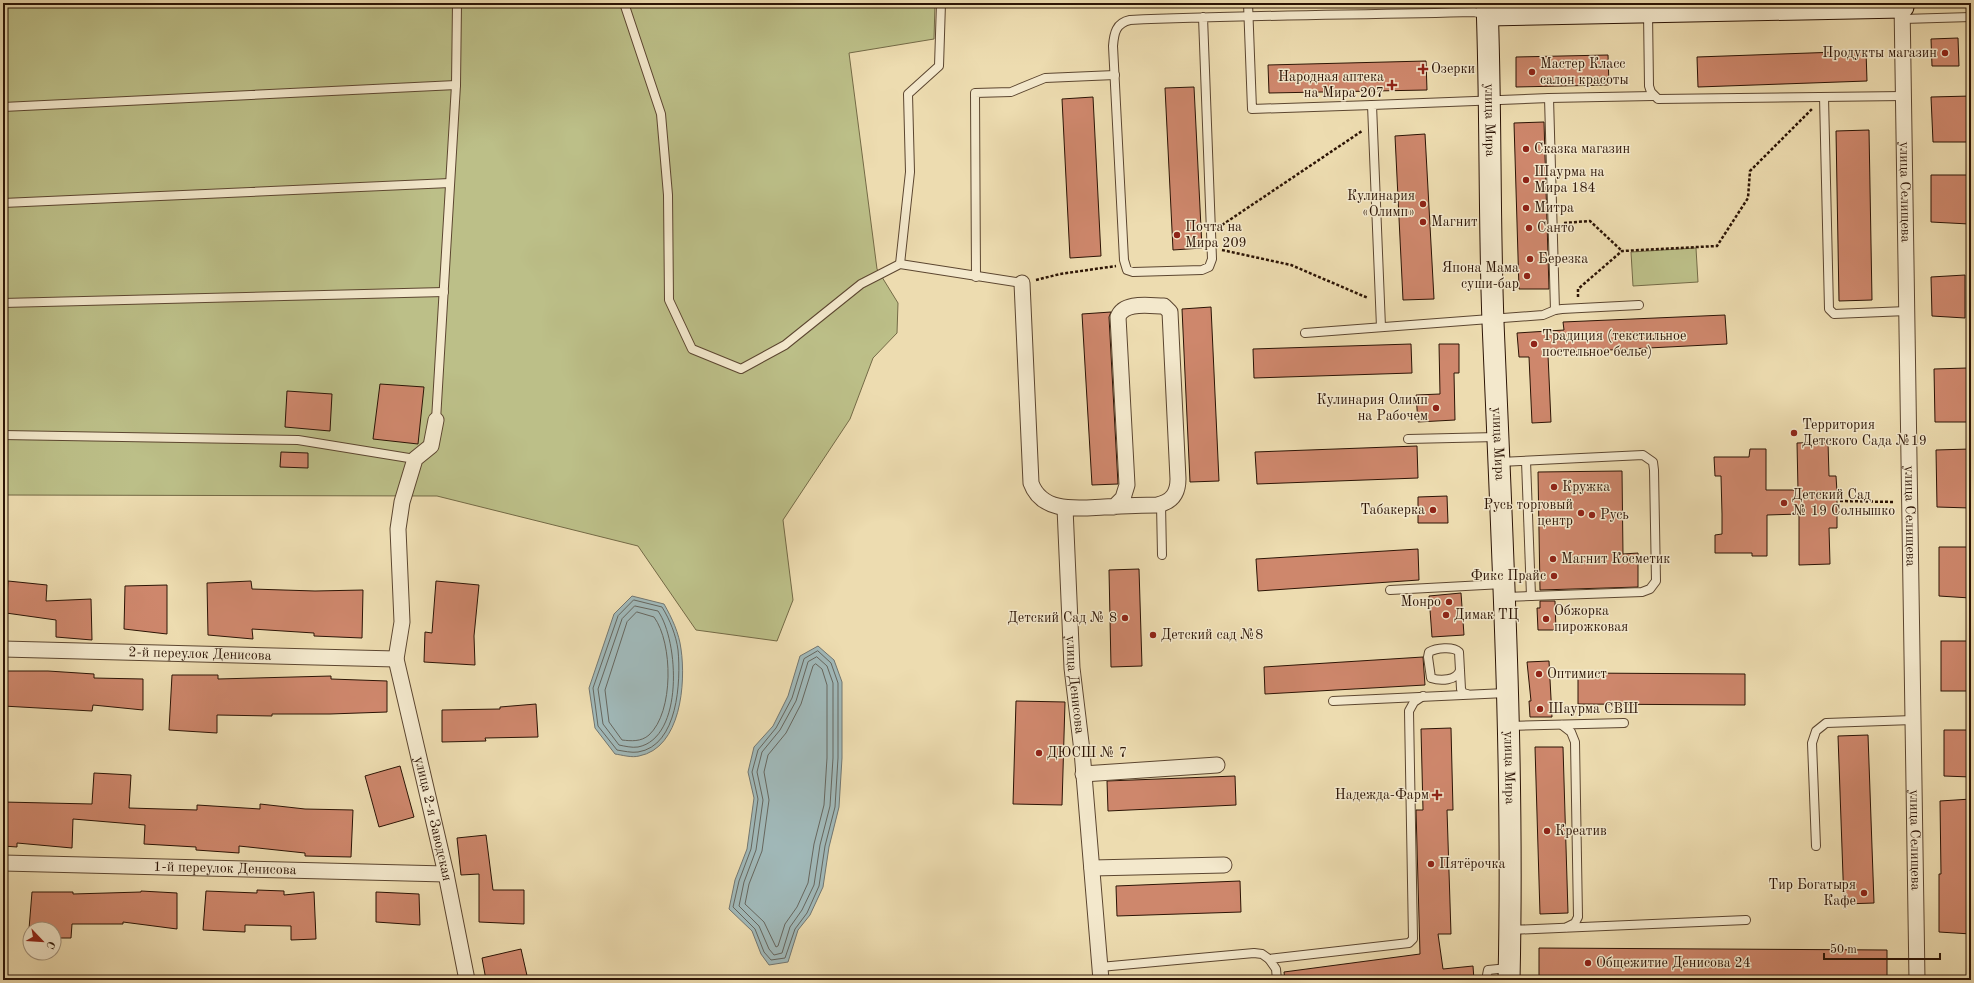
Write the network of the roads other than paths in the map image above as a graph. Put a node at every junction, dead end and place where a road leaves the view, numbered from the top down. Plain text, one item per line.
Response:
1 (457, 3) edge
2 (624, 3) edge
3 (941, 3) edge
4 (1248, 3) edge
5 (1488, 9) edge
6 (1903, 10) edge
7 (1648, 12) junction
8 (1248, 15) junction
9 (1203, 17) junction
10 (1971, 17) edge
11 (1115, 75) junction
12 (456, 85) junction
13 (1653, 96) junction
14 (1904, 96) junction
15 (1824, 97) junction
16 (1550, 98) junction
17 (1490, 101) junction
18 (1372, 105) junction
19 (3, 107) edge
20 (450, 183) junction
21 (3, 203) edge
22 (900, 264) junction
23 (976, 277) junction
24 (1022, 283) joint
25 (444, 292) junction
26 (3, 303) edge
27 (1639, 305) dead end
28 (1555, 310) junction
29 (1907, 311) junction
30 (1493, 318) junction
31 (1381, 327) junction
32 (1305, 332) dead end
33 (436, 420) joint
34 (3, 435) edge
35 (1498, 437) junction
36 (1408, 439) dead end
37 (415, 460) junction
38 (1526, 461) junction
39 (1499, 462) junction
40 (1127, 485) junction
41 (1161, 504) junction
42 (1144, 505) junction
43 (1114, 506) junction
44 (1065, 508) junction
45 (1162, 555) dead end
46 (1390, 590) dead end
47 (1504, 591) junction
48 (1531, 596) junction
49 (3, 649) edge
50 (396, 659) junction
51 (1460, 670) junction
52 (1507, 693) junction
53 (1468, 694) junction
54 (1423, 696) junction
55 (1333, 701) dead end
56 (1913, 720) junction
57 (1624, 723) dead end
58 (1562, 725) junction
59 (1508, 726) junction
60 (1217, 765) dead end
61 (1083, 774) junction
62 (1816, 846) dead end
63 (3, 863) edge
64 (1224, 864) dead end
65 (1092, 868) junction
66 (446, 874) junction
67 (1746, 920) dead end
68 (1565, 928) junction
69 (1510, 930) junction
70 (1269, 959) junction
71 (1101, 974) edge
72 (1509, 974) edge
73 (467, 980) edge
74 (1277, 980) edge
75 (1486, 980) edge
76 (1917, 980) edge

1 - 12 lane
2 - 22 lane
3 - 22 lane
4 - 8 lane
5 - 7 street
5 - 8 lane
5 - 17 street, улица Мира
6 - 7 street
6 - 10 lane
6 - 14 street, улица Селищева
7 - 13 lane
8 - 9 lane
8 - 18 lane
9 - 11 lane
9 - 11 lane
11 - 23 lane
12 - 19 lane
12 - 20 lane
13 - 15 lane
13 - 16 lane
14 - 15 lane
14 - 29 street, улица Селищева
15 - 29 lane
16 - 17 lane
16 - 28 lane
17 - 18 lane
17 - 30 street, улица Мира
18 - 31 lane
20 - 21 lane
20 - 25 lane
22 - 23 lane
23 - 24 lane
24 - 44 street
25 - 26 lane
25 - 33 lane
27 - 28 lane
28 - 30 lane
29 - 56 street, улица Селищева
30 - 31 lane
30 - 35 street, улица Мира
31 - 32 lane
33 - 37 street
34 - 37 lane
35 - 36 lane
35 - 39 street, улица Мира
37 - 50 street
38 - 39 lane
38 - 48 lane
38 - 48 lane
39 - 47 street, улица Мира
40 - 41 street
40 - 42 street
40 - 43 street
41 - 42 street
41 - 45 lane
42 - 43 street
43 - 44 street
44 - 61 street, улица Денисова
46 - 47 lane
47 - 48 lane
47 - 52 street, улица Мира
49 - 50 street, 2-й переулок Денисова
50 - 66 street, улица 2-я Заводская
51 - 51 lane
51 - 53 lane
52 - 53 lane
52 - 59 street, улица Мира
53 - 54 lane
54 - 55 lane
54 - 70 lane
56 - 62 lane
56 - 76 street, улица Селищева
57 - 58 lane
58 - 59 lane
58 - 68 lane
59 - 69 street, улица Мира
60 - 61 street
61 - 65 street, улица Денисова
63 - 66 street, 1-й переулок Денисова
64 - 65 street
65 - 71 street, улица Денисова
66 - 73 street, улица 2-я Заводская
67 - 68 lane
68 - 69 lane
69 - 72 street, улица Мира
70 - 71 lane
70 - 74 lane
72 - 75 lane

